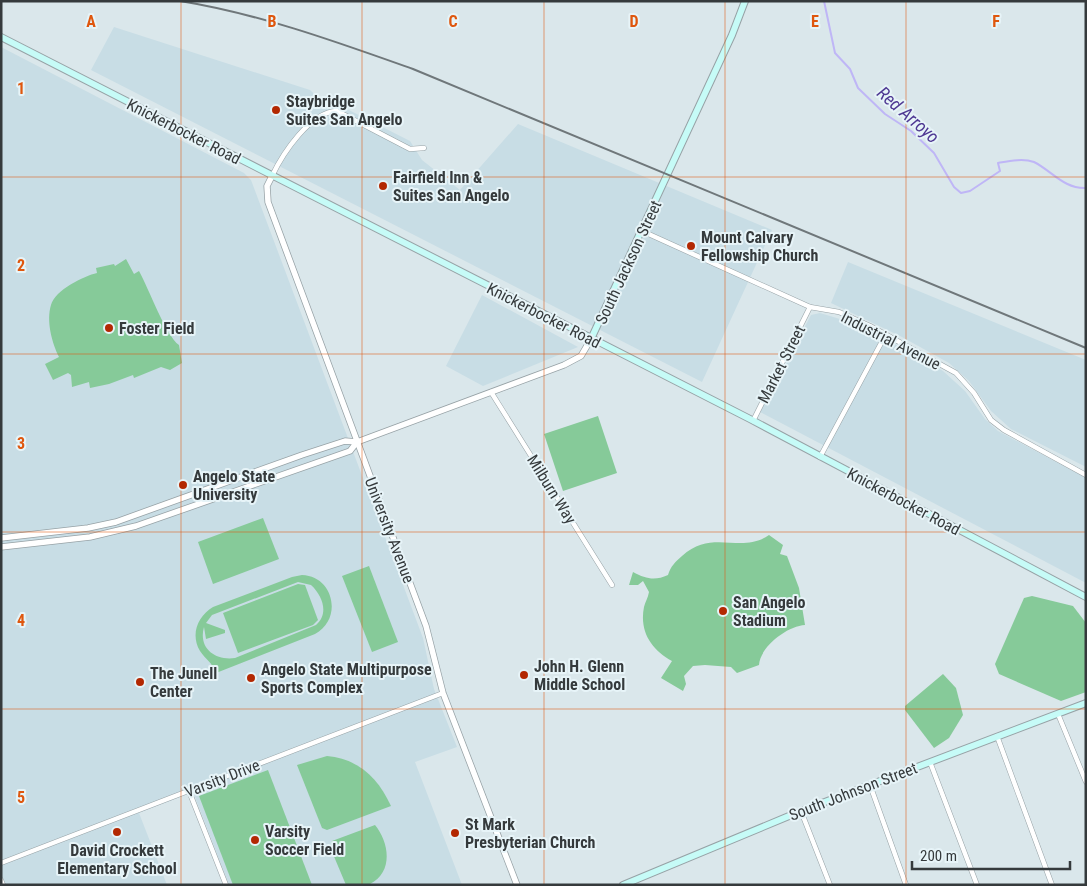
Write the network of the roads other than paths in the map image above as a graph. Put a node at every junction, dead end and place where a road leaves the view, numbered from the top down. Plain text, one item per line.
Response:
1 (745, 1) edge
2 (1, 37) edge
3 (424, 148) dead end
4 (272, 176) junction
5 (642, 231) junction
6 (810, 307) junction
7 (886, 334) junction
8 (591, 339) junction
9 (491, 392) junction
10 (753, 421) junction
11 (357, 442) junction
12 (820, 457) junction
13 (1086, 475) edge
14 (1, 538) edge
15 (1, 547) edge
16 (612, 585) dead end
17 (1086, 597) edge
18 (443, 693) junction
19 (1086, 703) edge
20 (1058, 714) junction
21 (997, 736) junction
22 (930, 762) junction
23 (1086, 782) edge
24 (870, 785) junction
25 (189, 791) junction
26 (801, 811) junction
27 (1, 863) edge
28 (1, 880) edge
29 (3, 885) edge
30 (226, 885) edge
31 (517, 885) edge
32 (623, 885) edge
33 (830, 885) edge
34 (906, 885) edge
35 (978, 885) edge
36 (1052, 885) edge

1 - 5 main road, South Jackson Street
2 - 4 main road, Knickerbocker Road
3 - 4 street
4 - 8 main road, Knickerbocker Road
4 - 11 street, University Avenue
5 - 6 street, Industrial Avenue
5 - 8 main road, South Jackson Street
6 - 7 street, Industrial Avenue
6 - 10 street, Market Street
7 - 12 street
7 - 13 street, Industrial Avenue
8 - 9 street, South Jackson Street
8 - 10 main road, Knickerbocker Road
9 - 11 street, South Jackson Street
9 - 16 street, Milburn Way
10 - 12 main road, Knickerbocker Road
11 - 14 street, South Jackson Street
11 - 15 street, South Jackson Street
11 - 18 street, University Avenue
12 - 17 main road, Knickerbocker Road
18 - 25 street, Varsity Drive
18 - 31 street, University Avenue
19 - 20 main road, South Johnson Street
20 - 21 main road, South Johnson Street
20 - 23 street
21 - 22 main road, South Johnson Street
21 - 36 street
22 - 24 main road, South Johnson Street
22 - 35 street
24 - 26 main road, South Johnson Street
24 - 34 street
25 - 27 street, Varsity Drive
25 - 30 street
26 - 32 main road, South Johnson Street
26 - 33 street
28 - 29 street

